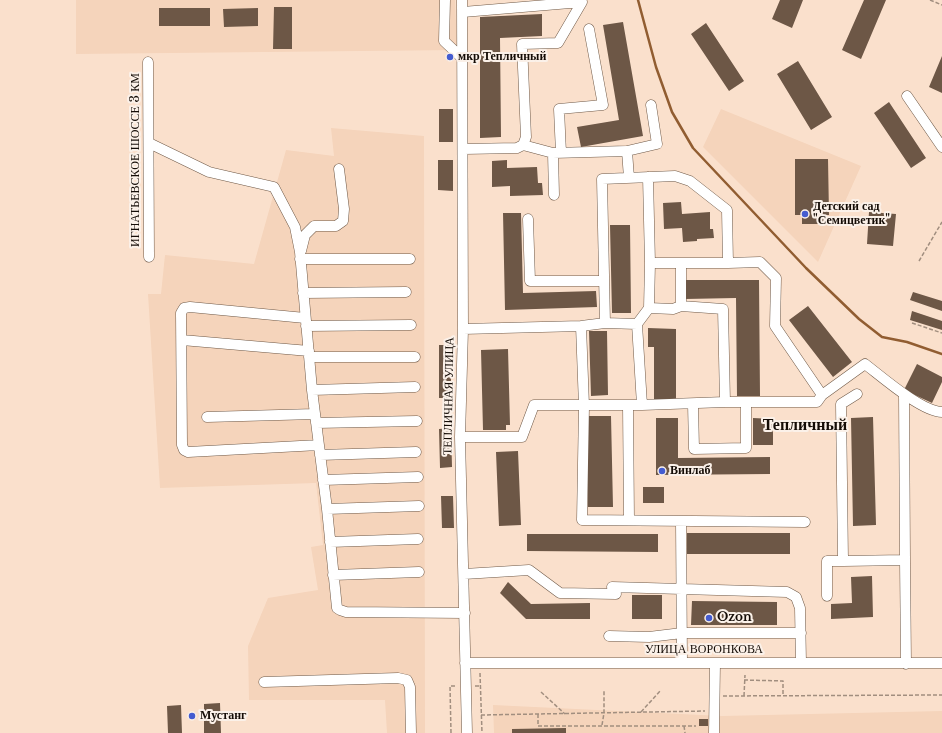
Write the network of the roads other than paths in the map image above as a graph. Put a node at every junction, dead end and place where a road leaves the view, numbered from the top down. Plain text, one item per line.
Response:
1 (445, 0) edge
2 (462, 0) edge
3 (462, 12) junction
4 (589, 29) dead end
5 (463, 59) junction
6 (148, 62) dead end
7 (906, 96) dead end
8 (650, 105) dead end
9 (149, 143) junction
10 (523, 145) junction
11 (942, 147) edge
12 (464, 149) junction
13 (627, 151) junction
14 (557, 153) junction
15 (339, 169) dead end
16 (648, 177) junction
17 (629, 178) junction
18 (554, 195) dead end
19 (528, 219) dead end
20 (300, 256) junction
21 (149, 257) dead end
22 (410, 259) dead end
23 (650, 263) junction
24 (681, 263) junction
25 (728, 263) junction
26 (604, 281) junction
27 (406, 292) dead end
28 (303, 293) junction
29 (681, 306) junction
30 (649, 308) junction
31 (306, 322) junction
32 (605, 323) junction
33 (637, 324) junction
34 (411, 325) dead end
35 (581, 326) junction
36 (463, 329) junction
37 (182, 340) junction
38 (309, 354) junction
39 (415, 357) dead end
40 (415, 387) dead end
41 (312, 390) junction
42 (857, 394) dead end
43 (904, 394) junction
44 (822, 395) junction
45 (725, 402) junction
46 (746, 402) junction
47 (693, 404) junction
48 (628, 405) junction
49 (642, 405) junction
50 (584, 406) junction
51 (942, 412) edge
52 (207, 417) dead end
53 (316, 419) junction
54 (417, 421) dead end
55 (460, 437) junction
56 (320, 450) junction
57 (416, 452) dead end
58 (418, 477) dead end
59 (323, 480) junction
60 (419, 506) dead end
61 (327, 509) junction
62 (629, 520) junction
63 (681, 521) junction
64 (805, 522) dead end
65 (418, 539) dead end
66 (330, 542) junction
67 (905, 560) junction
68 (843, 561) junction
69 (419, 572) dead end
70 (464, 574) junction
71 (333, 575) junction
72 (682, 588) junction
73 (827, 596) dead end
74 (465, 613) junction
75 (682, 633) junction
76 (801, 633) junction
77 (609, 636) dead end
78 (465, 663) junction
79 (682, 663) junction
80 (716, 663) junction
81 (801, 663) junction
82 (942, 663) edge
83 (906, 664) junction
84 (264, 682) dead end
85 (412, 733) edge
86 (467, 733) edge
87 (714, 733) edge

1 - 5 street
2 - 3 street, ТЕПЛИЧНАЯ УЛИЦА
3 - 5 street, ТЕПЛИЧНАЯ УЛИЦА
3 - 10 street
4 - 14 street
5 - 12 street, ТЕПЛИЧНАЯ УЛИЦА
6 - 9 street, ИГНАТЬЕВСКОЕ ШОССЕ 3 КМ
7 - 11 street
8 - 13 street
9 - 20 street
9 - 21 street, ИГНАТЬЕВСКОЕ ШОССЕ 3 КМ
10 - 12 street
10 - 14 street
12 - 36 street, ТЕПЛИЧНАЯ УЛИЦА
13 - 14 street
13 - 17 street
14 - 18 street
15 - 20 street
16 - 17 street
16 - 23 street
16 - 25 street
17 - 26 street
19 - 26 street
20 - 22 street
20 - 28 street
23 - 24 street
23 - 30 street
24 - 25 street
24 - 29 street
25 - 44 street
26 - 32 street
27 - 28 street
28 - 31 street
29 - 30 street
29 - 45 street
30 - 33 street
31 - 34 street
31 - 37 street
31 - 38 street
32 - 33 street
32 - 35 street
33 - 49 street
35 - 36 street
35 - 50 street
36 - 55 street, ТЕПЛИЧНАЯ УЛИЦА
37 - 38 street
37 - 56 street
38 - 39 street
38 - 41 street
40 - 41 street
41 - 53 street
42 - 68 street
43 - 44 street
43 - 51 street
43 - 67 street
44 - 46 street
45 - 46 street
45 - 47 street
46 - 47 street
47 - 49 street
48 - 49 street
48 - 50 street
48 - 62 street
50 - 55 street
50 - 62 street
52 - 53 street
53 - 54 street
53 - 56 street
55 - 70 street, ТЕПЛИЧНАЯ УЛИЦА
56 - 57 street
56 - 59 street
58 - 59 street
59 - 61 street
60 - 61 street
61 - 66 street
62 - 63 street
63 - 64 street
63 - 72 street
65 - 66 street
66 - 71 street
67 - 68 street
67 - 83 street
68 - 73 street
69 - 71 street
70 - 72 street
70 - 74 street, ТЕПЛИЧНАЯ УЛИЦА
71 - 74 street
72 - 75 street
72 - 76 street
74 - 78 street, ТЕПЛИЧНАЯ УЛИЦА
75 - 76 street
75 - 77 street
75 - 79 street
76 - 81 street
78 - 79 street, УЛИЦА ВОРОНКОВА
78 - 86 street, ТЕПЛИЧНАЯ УЛИЦА
79 - 80 street, УЛИЦА ВОРОНКОВА
80 - 81 street, УЛИЦА ВОРОНКОВА
80 - 87 street
81 - 83 street, УЛИЦА ВОРОНКОВА
82 - 83 street, УЛИЦА ВОРОНКОВА
84 - 85 street

